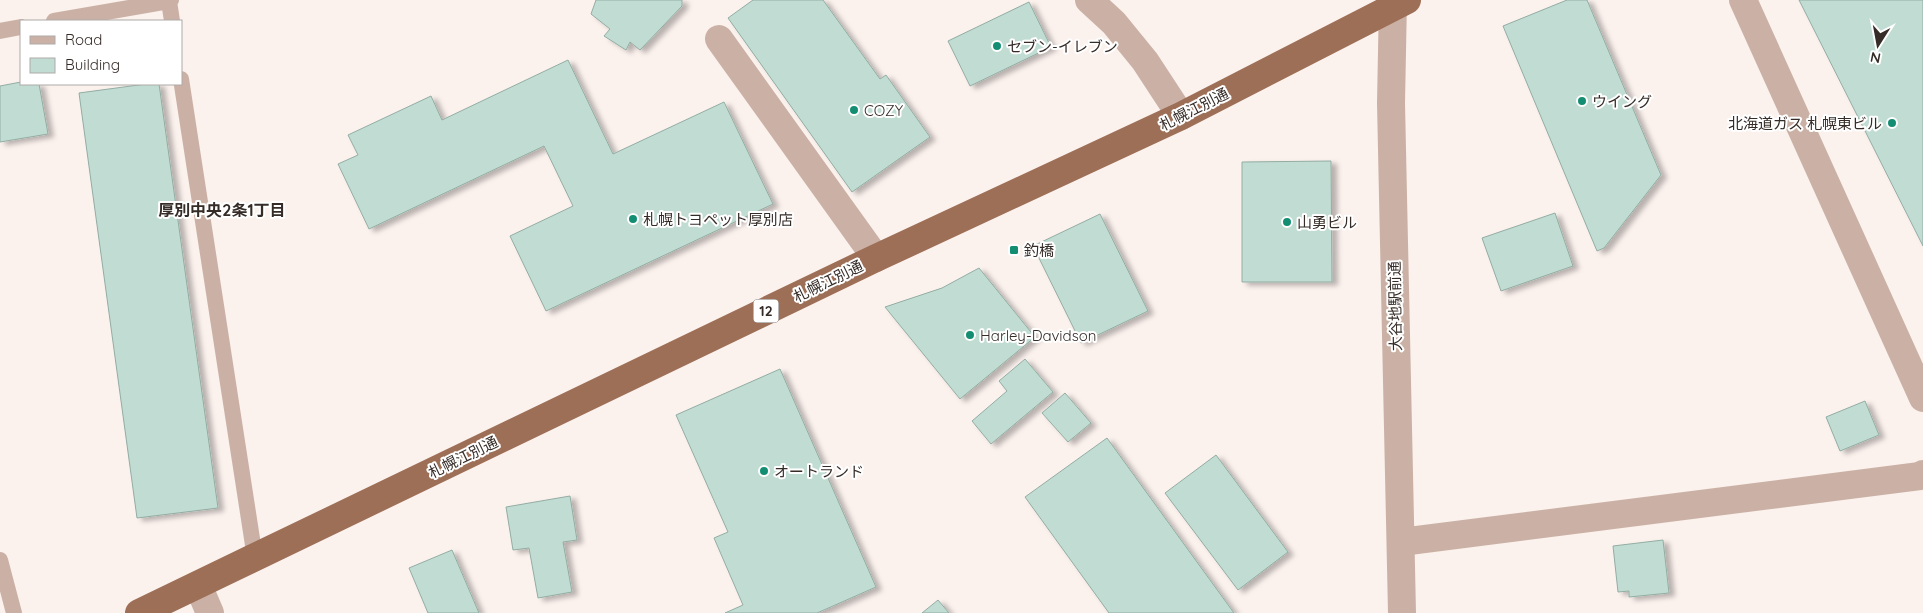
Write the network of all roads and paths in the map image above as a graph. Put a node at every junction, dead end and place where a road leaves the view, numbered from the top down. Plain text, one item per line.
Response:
1 (1089, 0) edge
2 (1743, 0) edge
3 (170, 1) edge
4 (1398, 2) edge
5 (60, 20) edge
6 (172, 20) edge
7 (20, 27) edge
8 (0, 31) edge
9 (719, 40) dead end
10 (182, 85) edge
11 (1181, 116) junction
12 (876, 258) junction
13 (1923, 398) edge
14 (1923, 474) edge
15 (1401, 542) junction
16 (255, 558) junction
17 (0, 560) edge
18 (198, 585) junction
19 (14, 613) edge
20 (139, 613) edge
21 (210, 613) edge
22 (1402, 613) edge

1 - 11 street
2 - 13 street
3 - 5 lane
3 - 6 lane
4 - 11 highway, 札幌江別通 / 12
4 - 15 street, 大谷地駅前通
7 - 8 lane
9 - 12 street
10 - 16 lane
11 - 12 highway, 札幌江別通 / 12
12 - 16 highway, 札幌江別通 / 12
14 - 15 street
15 - 22 street, 大谷地駅前通
16 - 18 highway, 札幌江別通 / 12
17 - 19 lane
18 - 20 highway, 札幌江別通 / 12
18 - 21 street

